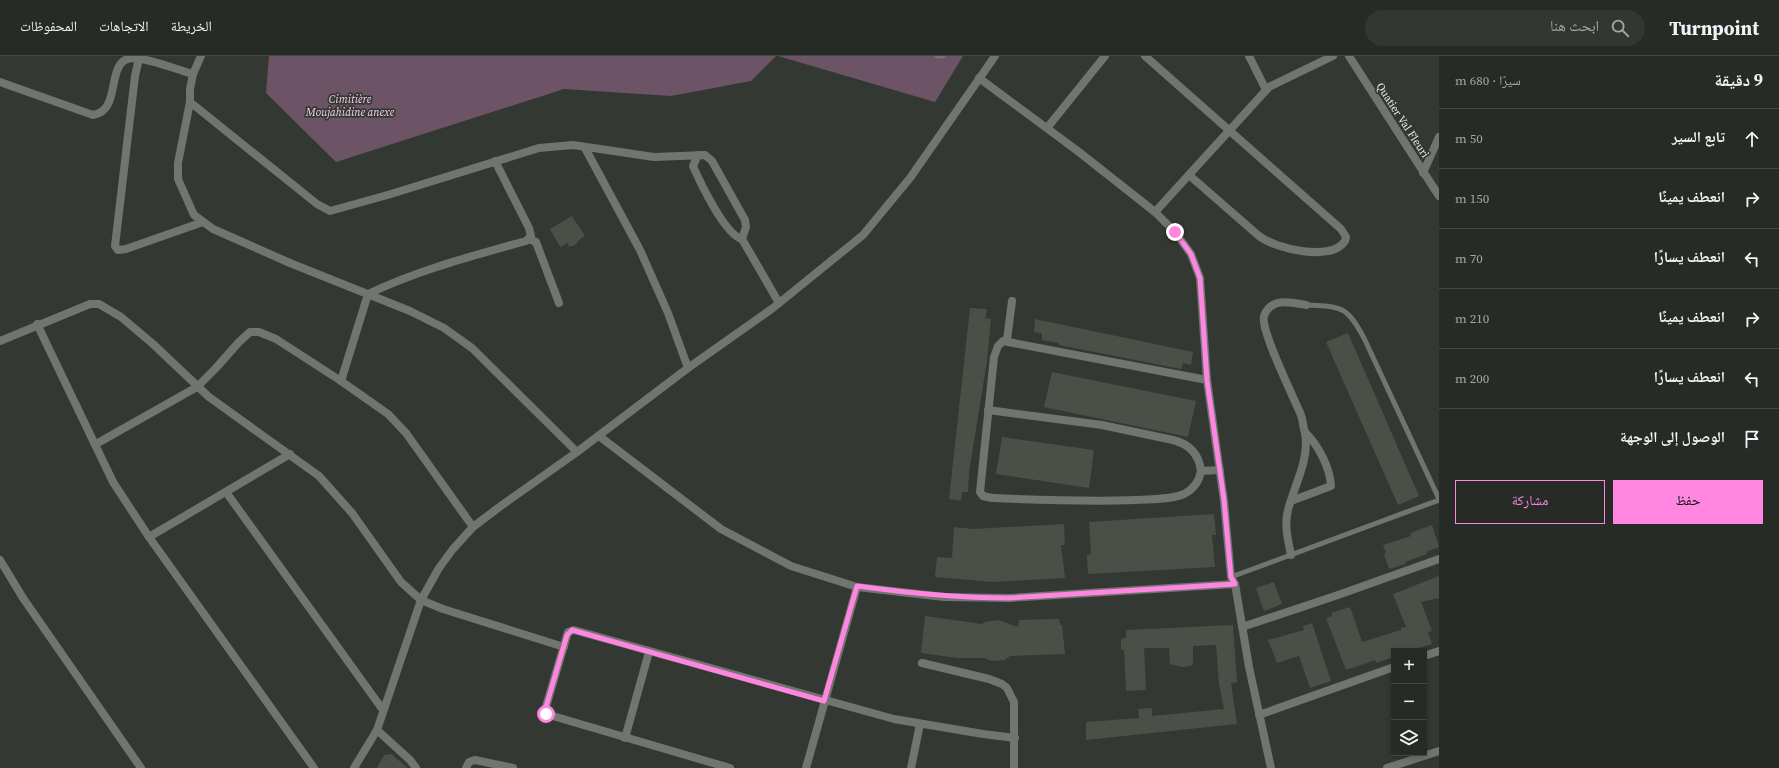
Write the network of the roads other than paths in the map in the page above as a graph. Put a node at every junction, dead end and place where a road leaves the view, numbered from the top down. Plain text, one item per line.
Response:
1 (201, 56) edge
2 (937, 56) edge
3 (943, 56) edge
4 (995, 56) edge
5 (1105, 56) edge
6 (1145, 56) edge
7 (1249, 56) edge
8 (1334, 56) edge
9 (1349, 56) edge
10 (124, 59) edge
11 (139, 59) junction
12 (193, 74) junction
13 (979, 78) junction
14 (0, 82) edge
15 (1266, 90) junction
16 (190, 102) junction
17 (1047, 128) junction
18 (1229, 130) junction
19 (1439, 137) edge
20 (585, 148) junction
21 (698, 155) junction
22 (495, 161) junction
23 (1423, 173) junction
24 (1189, 175) junction
25 (1439, 196) edge
26 (1155, 212) junction
27 (203, 222) junction
28 (529, 239) junction
29 (742, 239) junction
30 (368, 294) junction
31 (1012, 301) dead end
32 (560, 303) dead end
33 (779, 303) junction
34 (1306, 305) joint
35 (37, 324) junction
36 (1007, 340) junction
37 (0, 341) edge
38 (688, 368) junction
39 (1207, 380) junction
40 (341, 381) junction
41 (196, 386) junction
42 (988, 410) junction
43 (1304, 432) junction
44 (599, 436) junction
45 (96, 444) junction
46 (578, 452) junction
47 (290, 454) junction
48 (1220, 470) junction
49 (1201, 471) junction
50 (226, 492) junction
51 (1439, 500) edge
52 (1291, 501) junction
53 (473, 527) junction
54 (150, 537) junction
55 (1292, 555) junction
56 (1439, 559) edge
57 (0, 560) edge
58 (1233, 581) junction
59 (857, 586) junction
60 (421, 600) junction
61 (1242, 627) junction
62 (564, 647) junction
63 (1439, 651) edge
64 (648, 652) junction
65 (1427, 655) edge
66 (922, 663) dead end
67 (1391, 668) edge
68 (824, 701) junction
69 (383, 710) junction
70 (1259, 715) junction
71 (920, 724) junction
72 (377, 730) junction
73 (625, 738) junction
74 (1015, 738) junction
75 (1439, 751) edge
76 (698, 764) edge
77 (141, 768) edge
78 (314, 768) edge
79 (354, 768) edge
80 (416, 768) edge
81 (466, 768) edge
82 (514, 768) edge
83 (730, 768) edge
84 (806, 768) edge
85 (911, 768) edge
86 (1014, 768) edge
87 (1271, 768) edge
88 (1387, 768) edge

1 - 12 street
2 - 3 lane
4 - 13 street
5 - 17 street
6 - 18 street
7 - 15 street
8 - 15 street
9 - 23 street, Quatier Val Fleuri
10 - 11 street
10 - 14 street
11 - 12 street
11 - 27 street
12 - 16 street
13 - 17 street
13 - 33 street
15 - 18 street
16 - 22 street
16 - 27 street
17 - 26 street
18 - 24 street
18 - 24 street
19 - 23 street
20 - 21 street
20 - 22 street
20 - 38 street
21 - 29 street
21 - 29 street
22 - 28 street
23 - 25 street, Quatier Val Fleuri
24 - 26 street
26 - 39 street
27 - 30 street
28 - 30 street
28 - 32 street
29 - 33 street
30 - 40 street
30 - 46 street
31 - 36 street
33 - 38 street
34 - 43 street
34 - 51 lane
35 - 37 street
35 - 41 street
35 - 45 street
36 - 39 street
36 - 42 street
38 - 44 street
39 - 48 street
40 - 41 street
40 - 53 street
41 - 45 street
41 - 47 street
42 - 49 street
42 - 49 street
43 - 52 street
43 - 52 street
44 - 46 street
44 - 59 street
45 - 54 street
46 - 53 street
47 - 50 street
47 - 60 street
48 - 49 street
48 - 58 street
50 - 54 street
50 - 69 street
51 - 55 lane
52 - 55 street
53 - 60 street
54 - 78 street
55 - 58 lane
56 - 61 street
57 - 77 street
58 - 59 street
58 - 61 street
59 - 68 street
60 - 62 street
60 - 69 street
61 - 70 street
62 - 64 street
62 - 73 street
63 - 65 street
64 - 68 street
64 - 73 street
66 - 74 street
67 - 70 street
68 - 71 street
68 - 84 street
69 - 72 street
70 - 87 street
71 - 74 street
71 - 85 street
72 - 79 street
72 - 80 street
73 - 76 street
74 - 86 street
75 - 88 street
76 - 83 street
81 - 82 street

